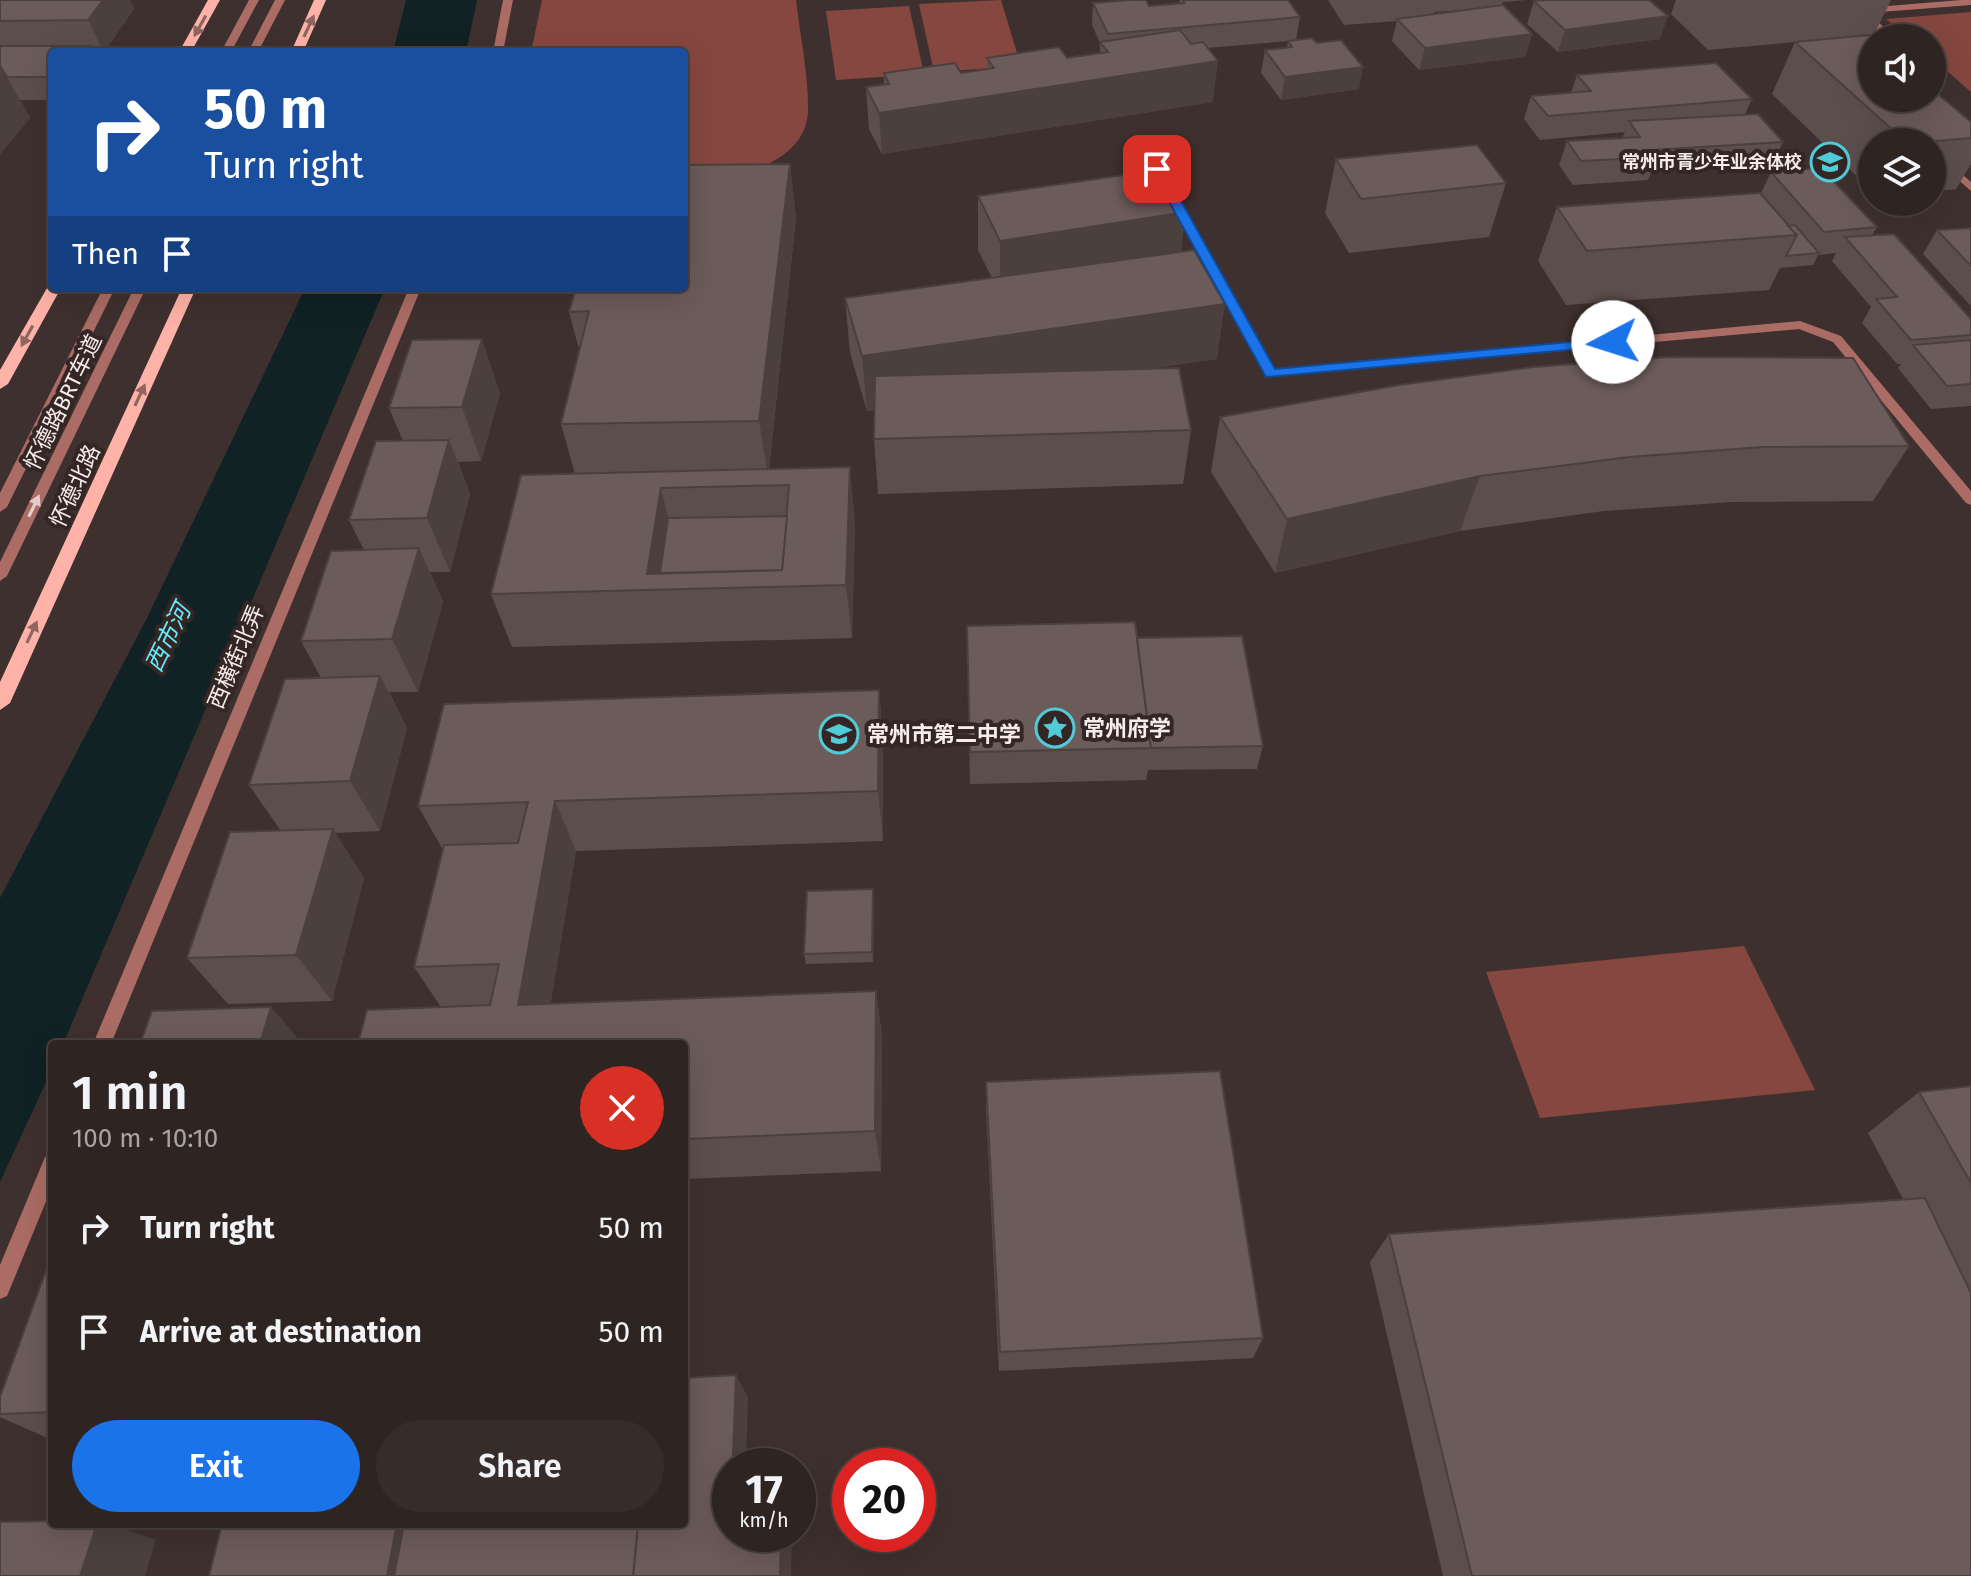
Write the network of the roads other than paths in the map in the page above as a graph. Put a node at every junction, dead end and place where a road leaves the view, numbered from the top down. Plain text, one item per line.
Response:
1 (214, 0) edge
2 (254, 0) edge
3 (280, 0) edge
4 (320, 0) edge
5 (508, 0) edge
6 (1848, 0) edge
7 (1971, 2) edge
8 (1860, 11) junction
9 (1875, 24) edge
10 (187, 48) edge
11 (228, 48) edge
12 (255, 48) edge
13 (299, 48) edge
14 (499, 48) edge
15 (1946, 164) edge
16 (1157, 169) edge
17 (1971, 188) edge
18 (52, 292) edge
19 (107, 292) edge
20 (138, 292) edge
21 (187, 292) edge
22 (413, 292) edge
23 (0, 384) edge
24 (1971, 500) edge
25 (0, 507) edge
26 (0, 576) edge
27 (0, 703) edge
28 (104, 1040) edge
29 (48, 1174) edge
30 (0, 1289) edge

1 -> 10 main road
2 - 11 street
3 - 12 street
13 -> 4 main road
5 - 14 street
6 - 8 street
7 - 8 street
8 - 9 street
15 - 17 street
16 - 24 street
18 -> 23 main road
19 - 25 street, 怀德路BRT车道
26 -> 20 street, 怀德路BRT车道
27 -> 21 main road, 怀德北路
22 - 28 street, 西横街北弄
29 - 30 street

